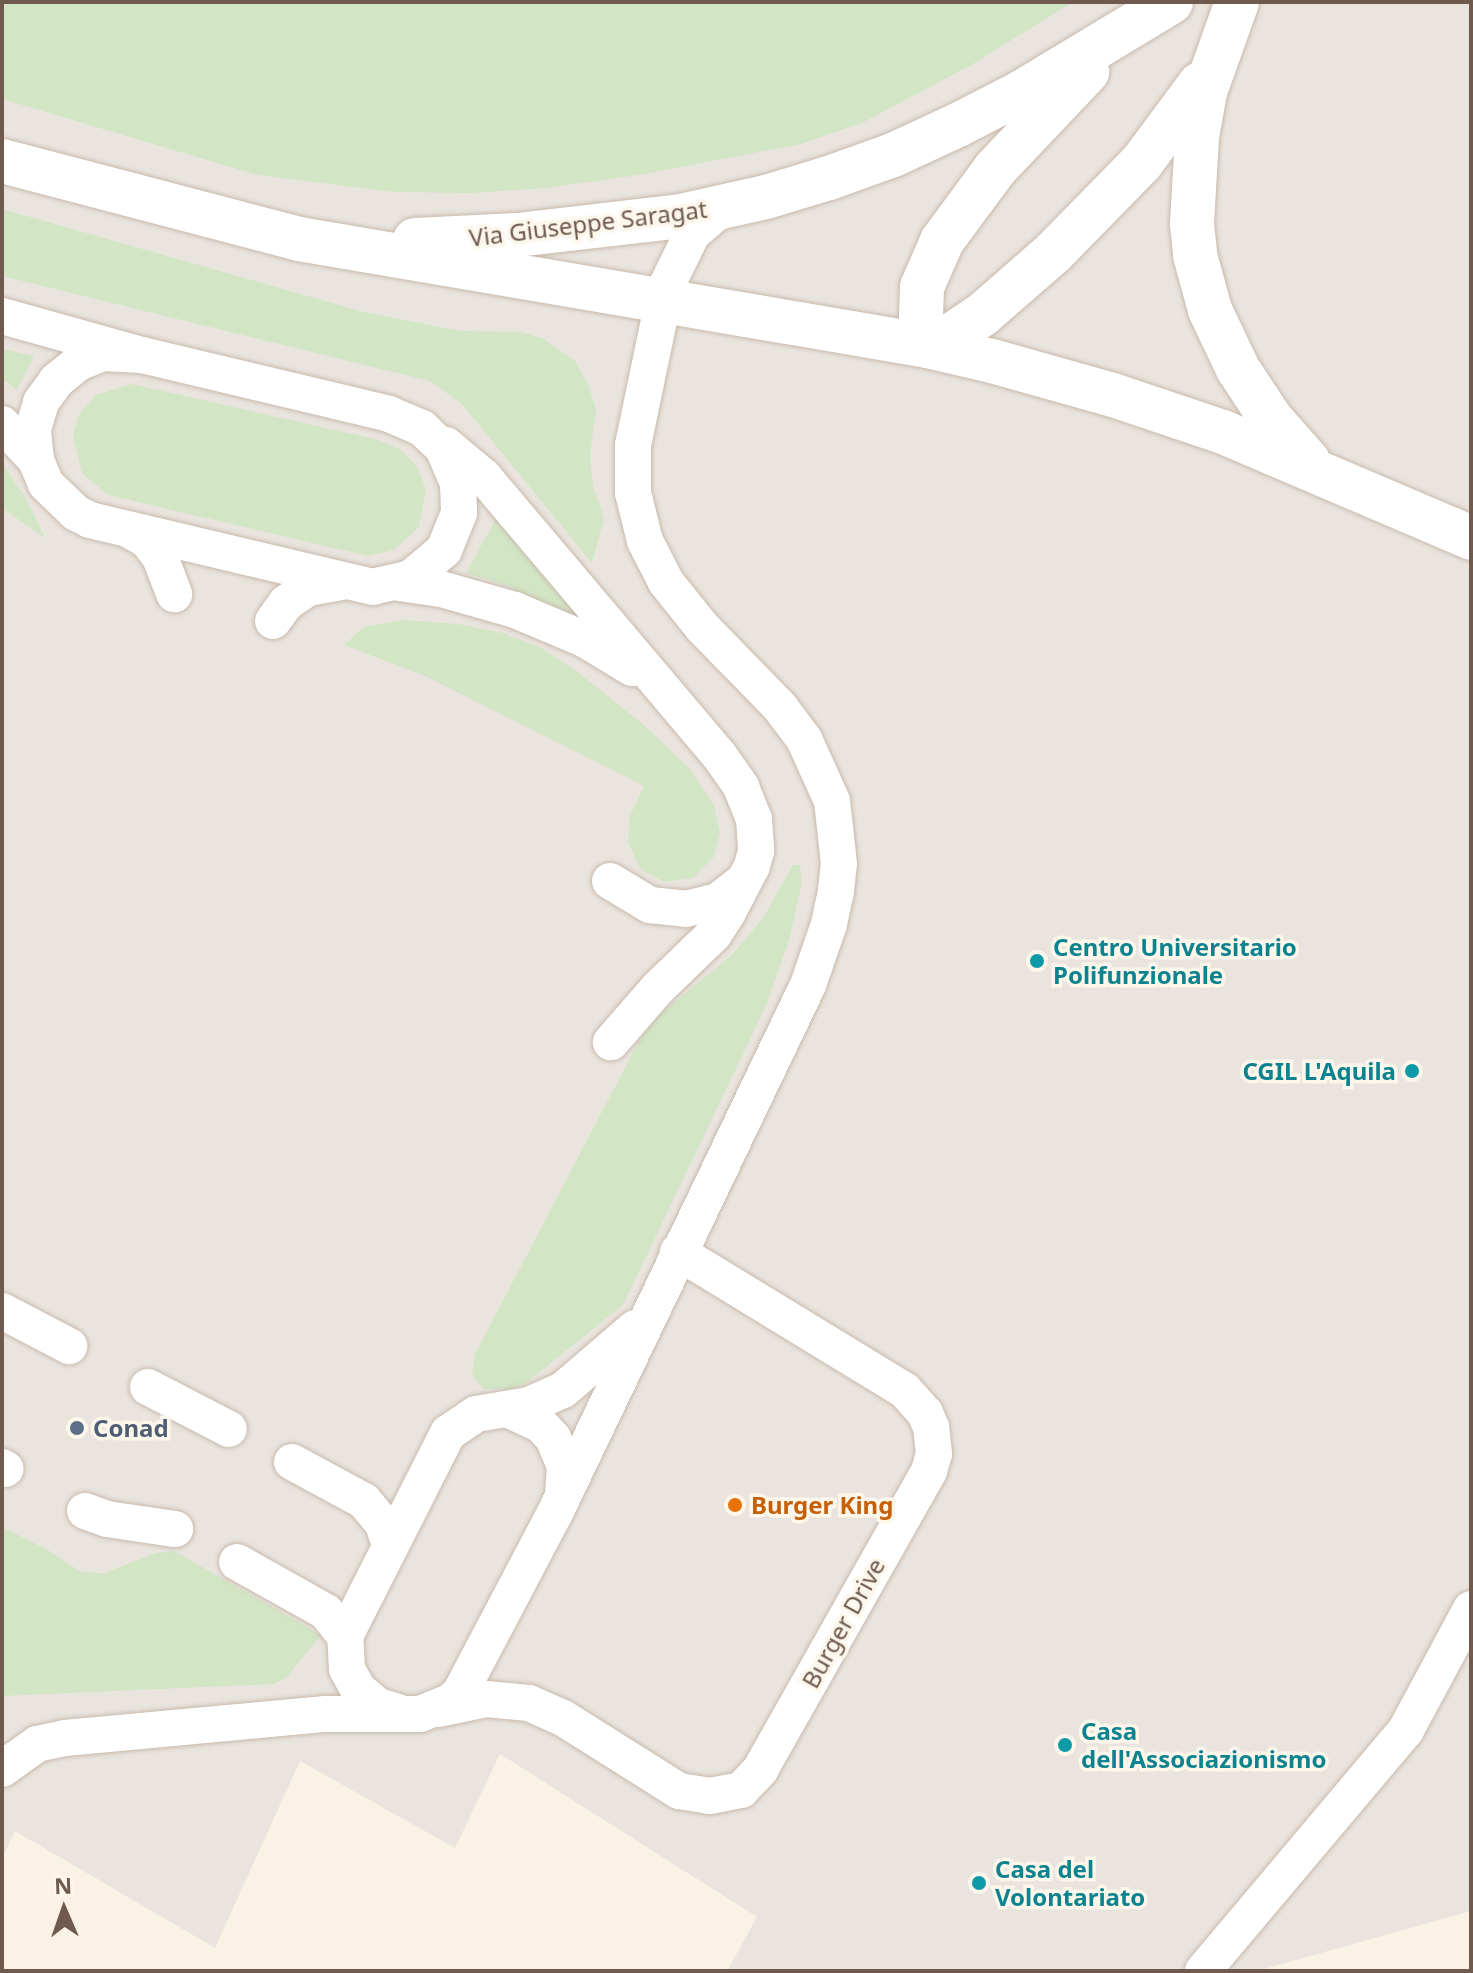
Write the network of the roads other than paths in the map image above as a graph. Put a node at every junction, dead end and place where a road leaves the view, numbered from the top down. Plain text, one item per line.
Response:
1 (1237, 2) edge
2 (1168, 4) edge
3 (1218, 50) junction
4 (2, 161) edge
5 (722, 208) junction
6 (299, 239) junction
7 (663, 301) junction
8 (2, 316) edge
9 (928, 346) junction
10 (142, 355) junction
11 (2, 424) edge
12 (422, 428) junction
13 (36, 460) junction
14 (1316, 469) junction
15 (128, 529) junction
16 (1471, 538) edge
17 (347, 582) junction
18 (399, 583) junction
19 (174, 594) dead end
20 (273, 621) dead end
21 (662, 690) junction
22 (745, 879) junction
23 (610, 881) dead end
24 (611, 1042) dead end
25 (678, 1252) junction
26 (2, 1311) edge
27 (646, 1319) junction
28 (69, 1346) dead end
29 (148, 1387) dead end
30 (509, 1410) junction
31 (229, 1429) dead end
32 (292, 1462) dead end
33 (563, 1496) junction
34 (85, 1511) dead end
35 (175, 1529) dead end
36 (389, 1543) junction
37 (237, 1562) dead end
38 (1471, 1609) edge
39 (344, 1642) junction
40 (419, 1712) junction
41 (286, 1718) junction
42 (2, 1769) edge
43 (1203, 1971) edge

1 - 3 street, Via Giuseppe Saragat
2 - 5 street, Via Giuseppe Saragat
2 - 9 street, Via Giuseppe Saragat
3 - 9 street, Via Giuseppe Saragat
3 - 14 street, Via Giuseppe Saragat
4 - 6 street, Via Giuseppe Saragat
5 - 6 street, Via Giuseppe Saragat
5 - 7 lane
6 - 7 street, Via Giuseppe Saragat
7 - 9 street, Via Giuseppe Saragat
7 - 25 lane
8 - 10 lane
9 - 14 street, Via Giuseppe Saragat
10 - 12 lane
10 - 13 lane
11 - 13 lane
12 - 18 lane
12 - 21 lane
13 - 15 lane
14 - 16 street, Via Giuseppe Saragat
15 - 17 lane
15 - 19 lane
17 - 18 lane
17 - 20 lane
18 - 21 lane
21 - 22 lane
22 - 23 lane
22 - 24 lane
25 - 27 lane
25 - 40 lane, Burger Drive
26 - 28 lane
27 - 30 lane
27 - 33 lane
29 - 31 lane
30 - 33 lane
30 - 36 lane
32 - 36 lane
33 - 40 lane
34 - 35 lane
36 - 39 lane
37 - 39 lane
38 - 43 lane
39 - 40 lane
39 - 41 lane
40 - 41 lane, Burger Drive
41 - 42 lane, Burger Drive

